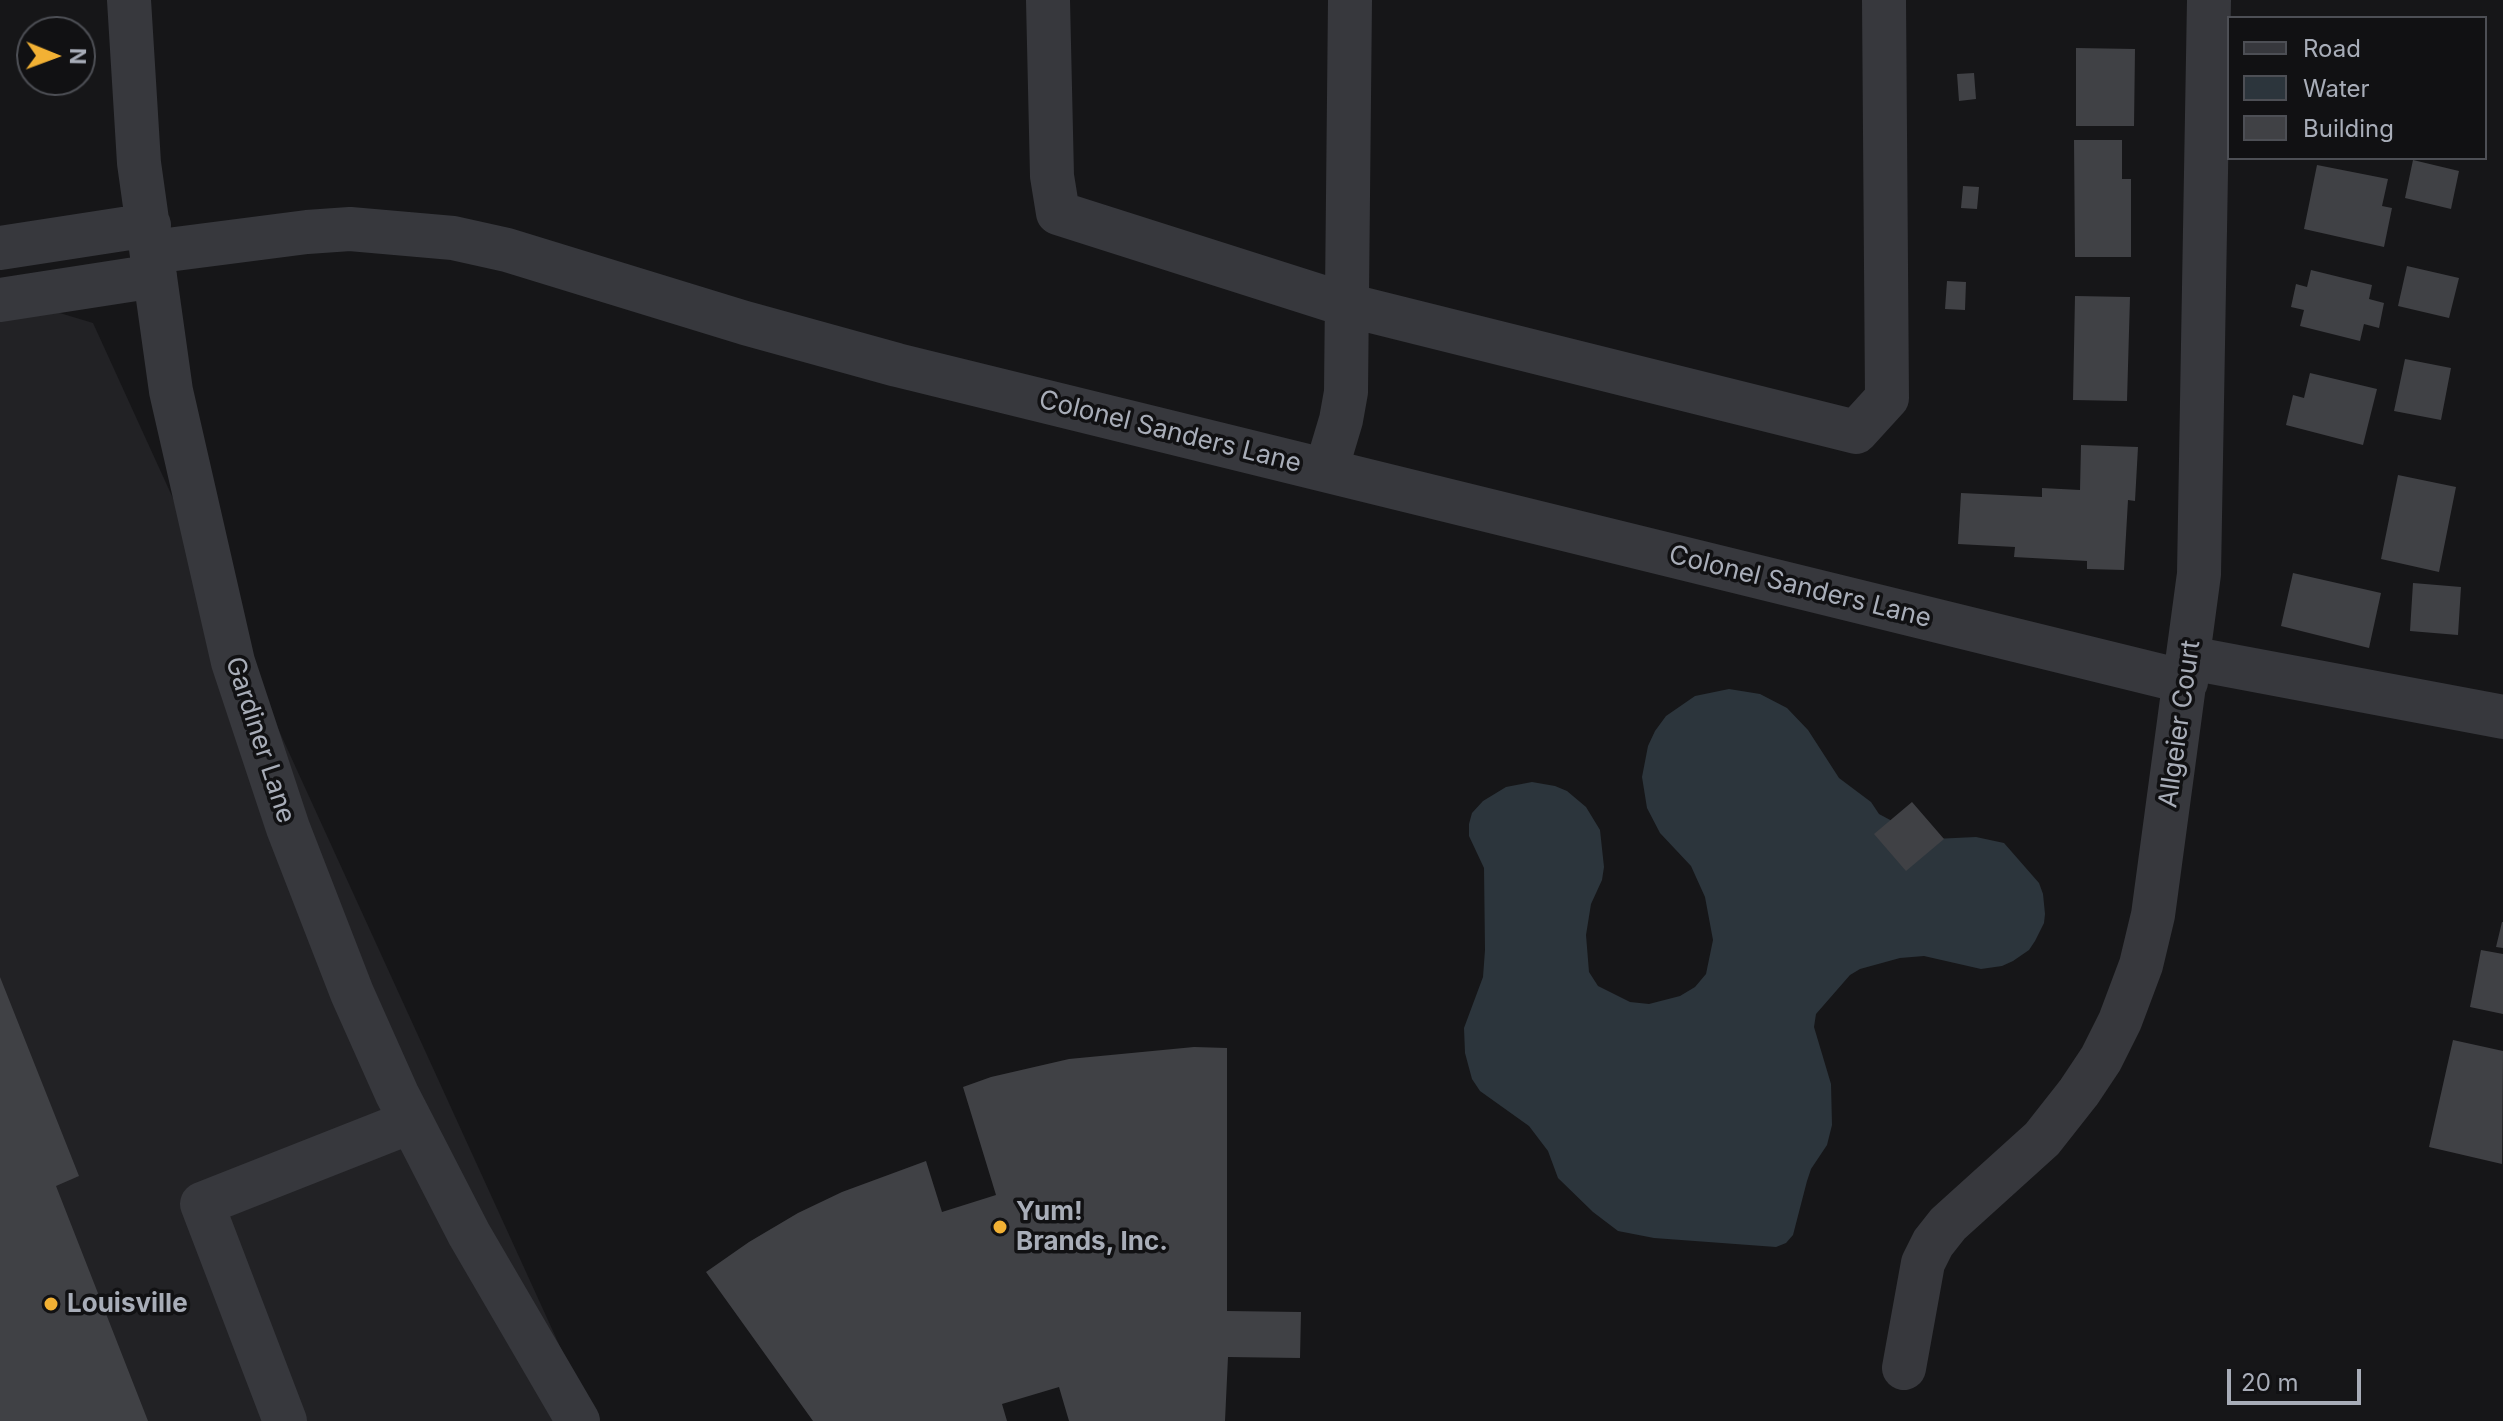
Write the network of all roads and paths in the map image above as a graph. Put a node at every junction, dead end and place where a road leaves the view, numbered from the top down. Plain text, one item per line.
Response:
1 (129, 0) edge
2 (1048, 0) edge
3 (1350, 0) edge
4 (1884, 0) edge
5 (2209, 0) edge
6 (0, 248) edge
7 (152, 251) junction
8 (0, 300) edge
9 (1347, 305) junction
10 (1326, 470) junction
11 (2188, 670) junction
12 (2503, 717) edge
13 (410, 1122) junction
14 (1904, 1368) dead end
15 (285, 1421) edge
16 (578, 1421) edge

1 - 7 street, Gardiner Lane
2 - 9 street
3 - 9 street
4 - 9 street
5 - 11 street, Allgeier Court
6 - 7 street
7 - 8 street
7 - 10 street, Colonel Sanders Lane
7 - 13 street, Gardiner Lane
9 - 10 street
10 - 11 street, Colonel Sanders Lane
11 - 12 street, Colonel Sanders Lane
11 - 14 street, Allgeier Court
13 - 15 street
13 - 16 street, Gardiner Lane

